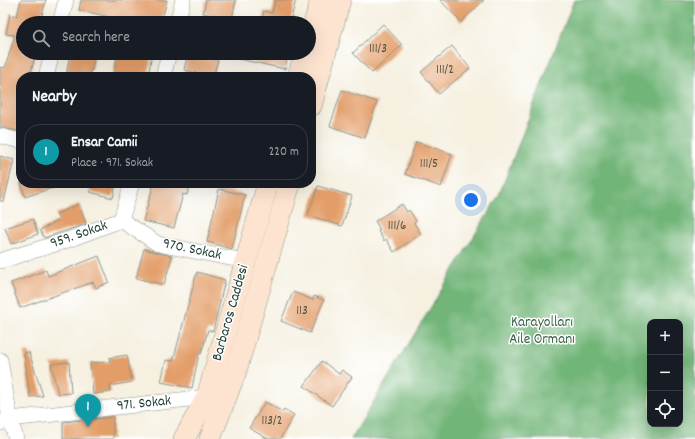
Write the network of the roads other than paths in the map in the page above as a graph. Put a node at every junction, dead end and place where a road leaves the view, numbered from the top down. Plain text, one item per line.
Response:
1 (66, 0) edge
2 (183, 0) edge
3 (321, 0) edge
4 (340, 0) edge
5 (62, 16) edge
6 (179, 16) edge
7 (316, 17) edge
8 (50, 60) edge
9 (167, 60) edge
10 (303, 60) edge
11 (47, 72) edge
12 (164, 72) edge
13 (299, 72) edge
14 (316, 88) edge
15 (0, 136) edge
16 (16, 140) edge
17 (131, 188) edge
18 (267, 188) edge
19 (289, 188) edge
20 (121, 220) junction
21 (0, 261) edge
22 (245, 261) junction
23 (0, 360) edge
24 (207, 397) junction
25 (5, 421) edge
26 (16, 439) edge
27 (184, 439) edge
28 (210, 439) edge

1 - 5 street
2 - 6 street
3 - 7 main road
4 - 14 main road
8 - 11 street
9 - 12 street
10 - 13 main road
15 - 16 street
17 - 20 street, 959. Sokak
18 - 22 main road, Barbaros Caddesi
19 - 28 main road, Barbaros Caddesi
20 - 21 street, 959. Sokak
20 - 22 street, 970. Sokak
22 - 24 main road, Barbaros Caddesi
23 - 25 street
24 - 25 street, 971. Sokak
24 - 27 main road, Barbaros Caddesi
25 - 26 street

